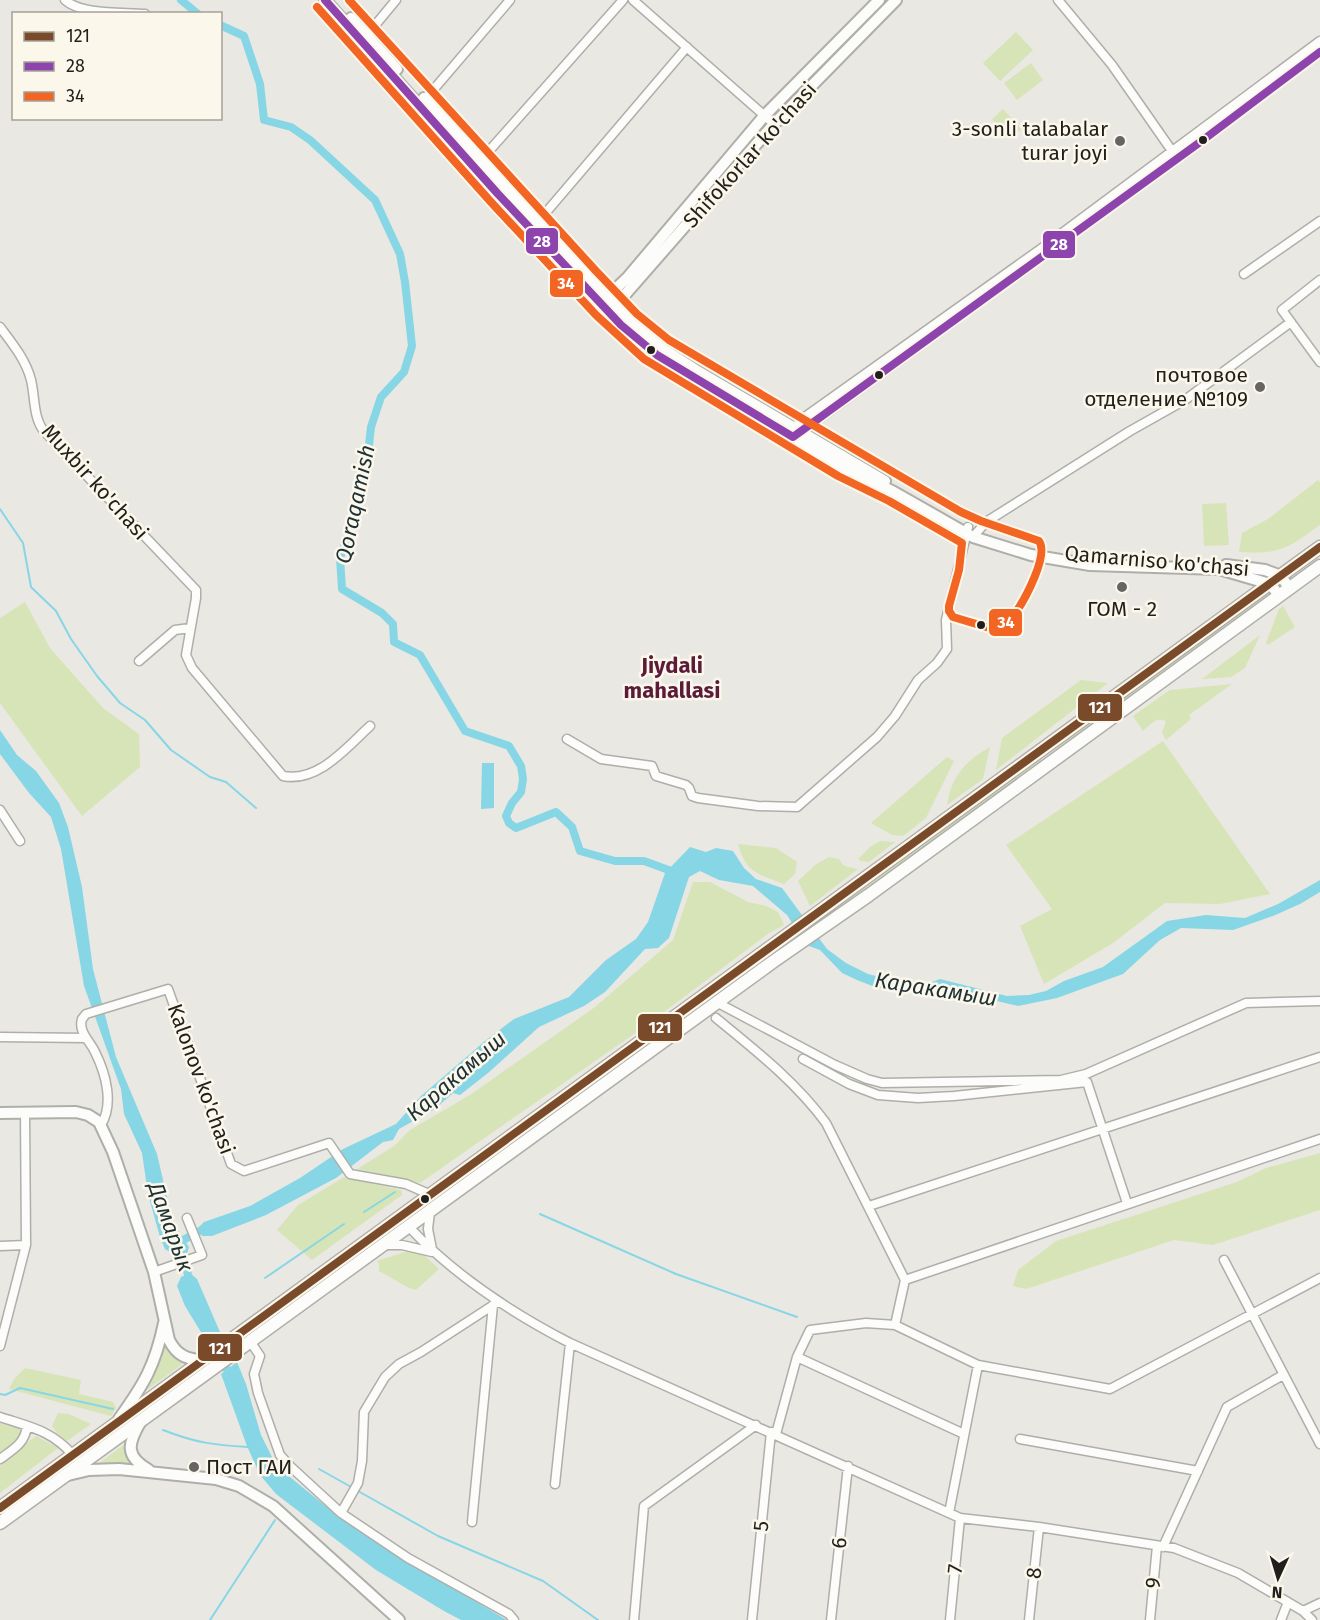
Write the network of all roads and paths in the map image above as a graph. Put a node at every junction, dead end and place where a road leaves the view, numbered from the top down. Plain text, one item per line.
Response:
1 (65, 0) edge
2 (325, 0) edge
3 (335, 0) edge
4 (396, 0) edge
5 (510, 0) edge
6 (623, 0) edge
7 (634, 0) edge
8 (879, 0) edge
9 (896, 0) edge
10 (1058, 0) edge
11 (118, 12) edge
12 (367, 35) junction
13 (1320, 40) edge
14 (687, 47) junction
15 (1320, 52) edge
16 (424, 99) junction
17 (765, 116) junction
18 (774, 124) junction
19 (1172, 151) junction
20 (481, 160) junction
21 (1320, 221) edge
22 (537, 223) junction
23 (1244, 274) dead end
24 (1320, 280) edge
25 (608, 304) junction
26 (1291, 322) junction
27 (0, 327) edge
28 (1319, 359) edge
29 (796, 432) junction
30 (971, 532) junction
31 (1320, 547) edge
32 (1032, 552) junction
33 (1320, 566) edge
34 (1281, 576) junction
35 (1270, 584) junction
36 (1284, 592) junction
37 (190, 628) junction
38 (140, 661) dead end
39 (370, 726) dead end
40 (567, 740) dead end
41 (1045, 746) junction
42 (1055, 760) junction
43 (0, 810) edge
44 (20, 841) dead end
45 (1320, 1001) edge
46 (718, 1003) junction
47 (716, 1018) dead end
48 (0, 1037) edge
49 (86, 1038) junction
50 (1320, 1057) edge
51 (803, 1059) dead end
52 (25, 1112) junction
53 (0, 1113) edge
54 (537, 1115) junction
55 (101, 1125) junction
56 (547, 1128) junction
57 (1102, 1129) junction
58 (1320, 1139) edge
59 (429, 1194) junction
60 (1127, 1203) junction
61 (869, 1206) junction
62 (430, 1212) junction
63 (400, 1216) junction
64 (187, 1218) dead end
65 (409, 1227) junction
66 (26, 1245) junction
67 (384, 1245) junction
68 (0, 1246) edge
69 (433, 1253) junction
70 (1224, 1260) dead end
71 (154, 1272) junction
72 (1320, 1278) edge
73 (905, 1280) junction
74 (495, 1303) junction
75 (1251, 1314) junction
76 (165, 1320) junction
77 (895, 1325) junction
78 (243, 1342) junction
79 (570, 1343) junction
80 (0, 1346) edge
81 (797, 1357) junction
82 (978, 1365) junction
83 (207, 1366) junction
84 (1283, 1375) junction
85 (0, 1417) edge
86 (141, 1421) junction
87 (114, 1425) junction
88 (756, 1425) junction
89 (27, 1426) junction
90 (1317, 1432) edge
91 (773, 1433) junction
92 (964, 1434) junction
93 (1020, 1439) dead end
94 (1320, 1444) edge
95 (73, 1455) junction
96 (0, 1459) edge
97 (848, 1466) junction
98 (1198, 1471) junction
99 (155, 1472) junction
100 (64, 1476) junction
101 (555, 1484) dead end
102 (6, 1508) edge
103 (341, 1513) junction
104 (949, 1513) junction
105 (960, 1518) junction
106 (472, 1522) dead end
107 (0, 1523) edge
108 (1039, 1527) junction
109 (1160, 1546) junction
110 (1288, 1602) junction
111 (1320, 1603) edge
112 (1303, 1611) junction
113 (399, 1620) edge
114 (514, 1620) edge
115 (634, 1620) edge
116 (752, 1620) edge
117 (831, 1620) edge
118 (950, 1620) edge
119 (1029, 1620) edge
120 (1150, 1620) edge
121 (1281, 1620) edge
122 (1312, 1620) edge

1 - 11 street
2 - 25 main road, Qamarniso ko'chasi
3 - 12 main road, Qamarniso ko'chasi
4 - 12 street
5 - 16 street
6 - 20 street
7 - 14 street
8 - 17 main road, Shifokorlar ko'chasi
9 - 18 main road, Shifokorlar ko'chasi
10 - 19 street
12 - 16 main road, Qamarniso ko'chasi
13 - 19 street
14 - 17 street
14 - 22 street
15 - 29 street
16 - 20 main road, Qamarniso ko'chasi
17 - 18 street
17 - 25 main road, Shifokorlar ko'chasi
18 - 25 main road, Shifokorlar ko'chasi
19 - 29 street
20 - 22 main road, Qamarniso ko'chasi
21 - 23 street
22 - 25 main road, Qamarniso ko'chasi
24 - 26 street
25 - 29 main road, Qamarniso ko'chasi
26 - 28 street
26 - 30 street
27 - 37 street, Muxbir ko'chasi
29 - 30 main road, Qamarniso ko'chasi
30 - 32 main road, Qamarniso ko'chasi
30 - 40 street
31 - 34 highway
32 - 34 main road, Qamarniso ko'chasi
32 - 35 main road, Qamarniso ko'chasi
33 - 36 highway
34 - 35 highway
34 - 36 main road
35 - 36 main road, Qamarniso ko'chasi
35 - 41 highway
36 - 42 highway
37 - 38 street
37 - 39 street, Muxbir ko'chasi
41 - 42 highway
41 - 54 highway
42 - 46 highway
43 - 44 street
45 - 46 street
46 - 56 highway
47 - 61 street
48 - 49 street
49 - 55 street, Kalonov ko'chasi
49 - 59 street, Kalonov ko'chasi
50 - 57 street
51 - 57 street
52 - 53 main road
52 - 55 main road
52 - 66 street
54 - 56 highway
54 - 59 highway
55 - 71 main road
56 - 62 highway
57 - 60 street
57 - 61 street
58 - 60 street
59 - 63 highway
60 - 73 street
61 - 73 street
62 - 65 highway
62 - 69 street
63 - 65 highway
63 - 78 highway
64 - 71 street
65 - 67 highway
65 - 69 street
66 - 68 street
66 - 80 street
67 - 69 street
67 - 78 highway
69 - 74 street
70 - 75 street
71 - 76 main road
72 - 75 street
73 - 77 street
74 - 79 street
74 - 103 street
74 - 106 street
75 - 82 street
75 - 84 street
76 - 83 main road
76 - 87 main road
77 - 81 street, 5
77 - 82 street
78 - 83 highway
78 - 103 street
79 - 88 street
79 - 101 street
81 - 91 street, 5
81 - 92 street
82 - 92 street
83 - 86 highway
83 - 87 highway
84 - 90 street
84 - 98 street, 9
85 - 89 street
86 - 99 main road
86 - 100 highway
87 - 95 highway
88 - 91 street
88 - 115 street
89 - 95 street
89 - 96 street
90 - 94 street
91 - 97 street
91 - 116 street, 5
92 - 104 street
93 - 98 street
95 - 102 highway
97 - 104 street
97 - 117 street, 6
98 - 109 street, 9
99 - 100 main road
99 - 113 main road
100 - 102 highway
102 - 107 highway
103 - 114 street
104 - 105 street
105 - 108 street
105 - 118 street, 7
108 - 109 street
108 - 119 street, 8
109 - 110 street
109 - 120 street, 9
110 - 112 street
110 - 121 street
111 - 112 street
112 - 122 street

